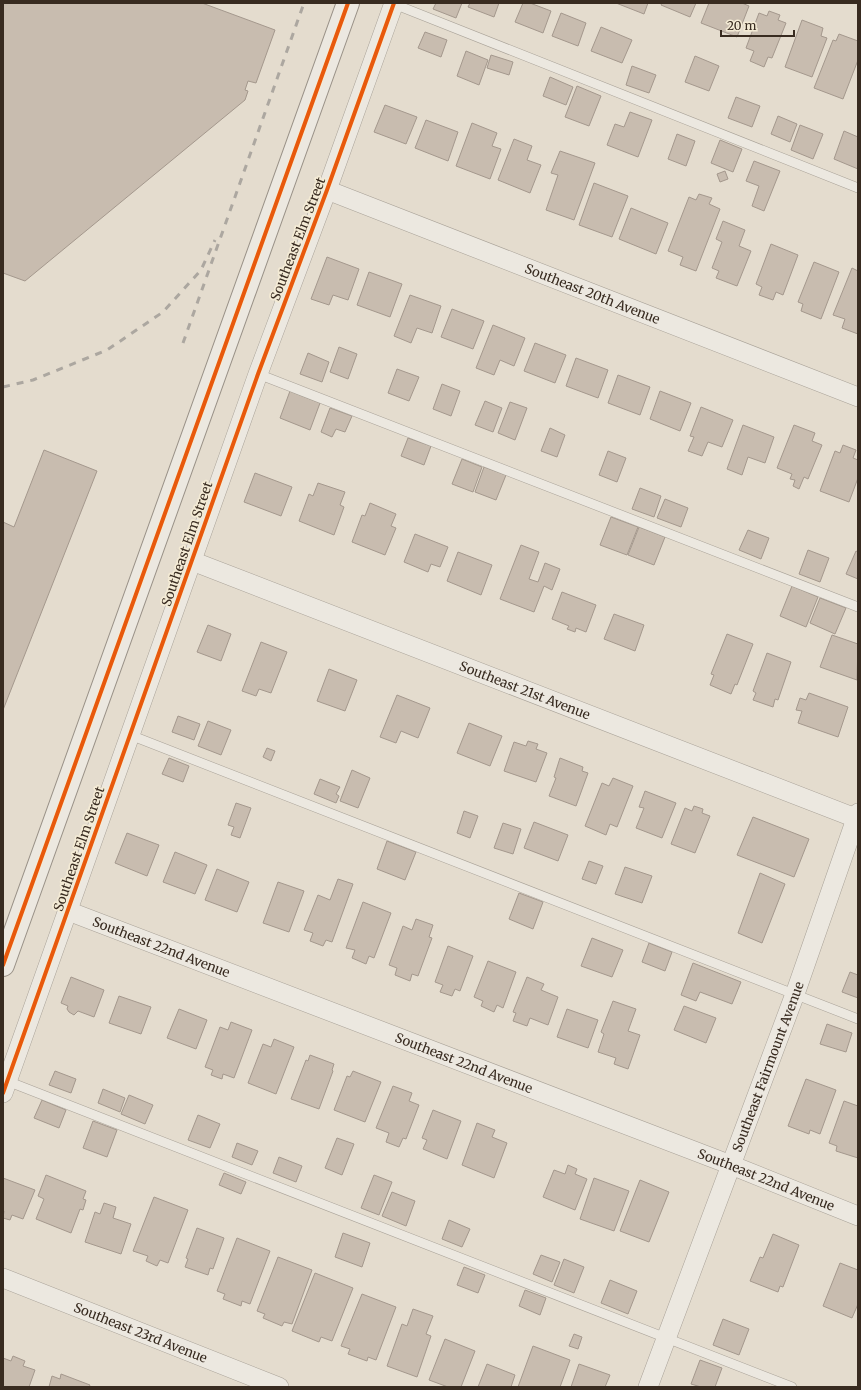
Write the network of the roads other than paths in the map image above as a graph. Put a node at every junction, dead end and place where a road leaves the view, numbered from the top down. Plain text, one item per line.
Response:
1 (348, 3) edge
2 (394, 4) edge
3 (858, 188) edge
4 (327, 190) junction
5 (258, 374) junction
6 (858, 397) edge
7 (192, 561) junction
8 (858, 607) edge
9 (130, 735) junction
10 (857, 817) edge
11 (68, 910) junction
12 (3, 965) edge
13 (795, 994) junction
14 (858, 1019) edge
15 (5, 1087) edge
16 (730, 1165) junction
17 (858, 1216) edge
18 (3, 1278) edge
19 (666, 1338) junction
20 (279, 1387) edge
21 (648, 1387) edge
22 (792, 1387) edge

1 - 12 street
2 - 3 lane
2 - 4 street, Southeast Elm Street
4 - 5 street, Southeast Elm Street
4 - 6 street, Southeast 20th Avenue
5 - 7 street, Southeast Elm Street
5 - 8 lane
7 - 9 street, Southeast Elm Street
7 - 10 street, Southeast 21st Avenue
9 - 11 street, Southeast Elm Street
9 - 13 lane
10 - 13 street, Southeast Fairmount Avenue
11 - 15 street, Southeast Elm Street
11 - 16 street, Southeast 22nd Avenue
13 - 14 lane
13 - 16 street, Southeast Fairmount Avenue
15 - 19 lane
16 - 17 street, Southeast 22nd Avenue
16 - 19 street, Southeast Fairmount Avenue
18 - 20 street, Southeast 23rd Avenue
19 - 21 street, Southeast Fairmount Avenue
19 - 22 lane

